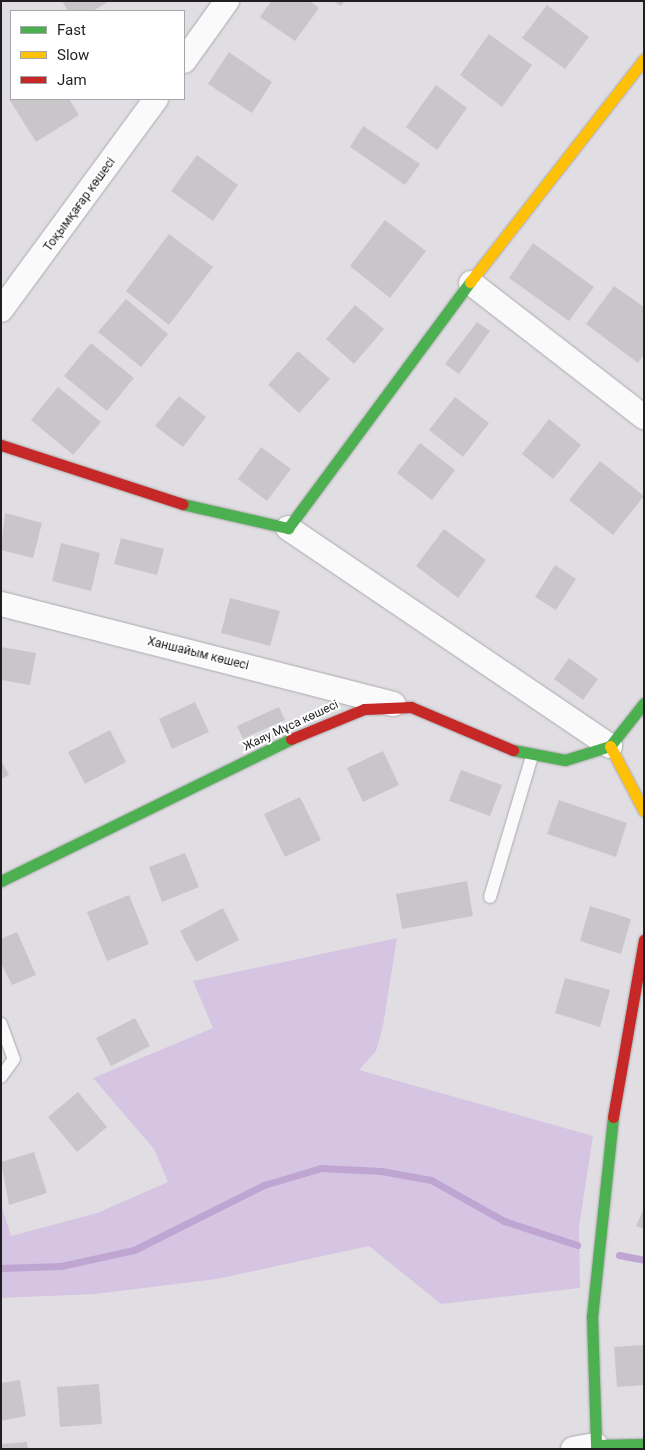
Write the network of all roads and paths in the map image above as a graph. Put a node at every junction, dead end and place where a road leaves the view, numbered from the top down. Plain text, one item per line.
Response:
1 (227, 1) edge
2 (644, 59) edge
3 (185, 60) edge
4 (155, 100) edge
5 (471, 284) junction
6 (1, 310) edge
7 (644, 417) edge
8 (1, 445) edge
9 (288, 528) junction
10 (1, 604) edge
11 (644, 703) edge
12 (394, 704) junction
13 (610, 746) junction
14 (532, 756) junction
15 (644, 811) edge
16 (1, 881) edge
17 (490, 897) dead end
18 (644, 940) edge
19 (1, 1024) edge
20 (1, 1077) edge
21 (644, 1444) edge
22 (596, 1445) junction
23 (573, 1449) edge

1 - 3 street
2 - 5 street
4 - 6 street, Тоқымқағар көшесі
5 - 7 street
5 - 9 street
8 - 9 street
9 - 13 street
10 - 12 street, Ханшайым көшесі
11 - 13 street
12 - 14 street, Жаяу Мұса көшесі
12 - 16 street, Жаяу Мұса көшесі
13 - 14 street, Жаяу Мұса көшесі
13 - 15 street
14 - 17 lane
18 - 22 street
19 - 20 lane
21 - 22 street
22 - 23 street

